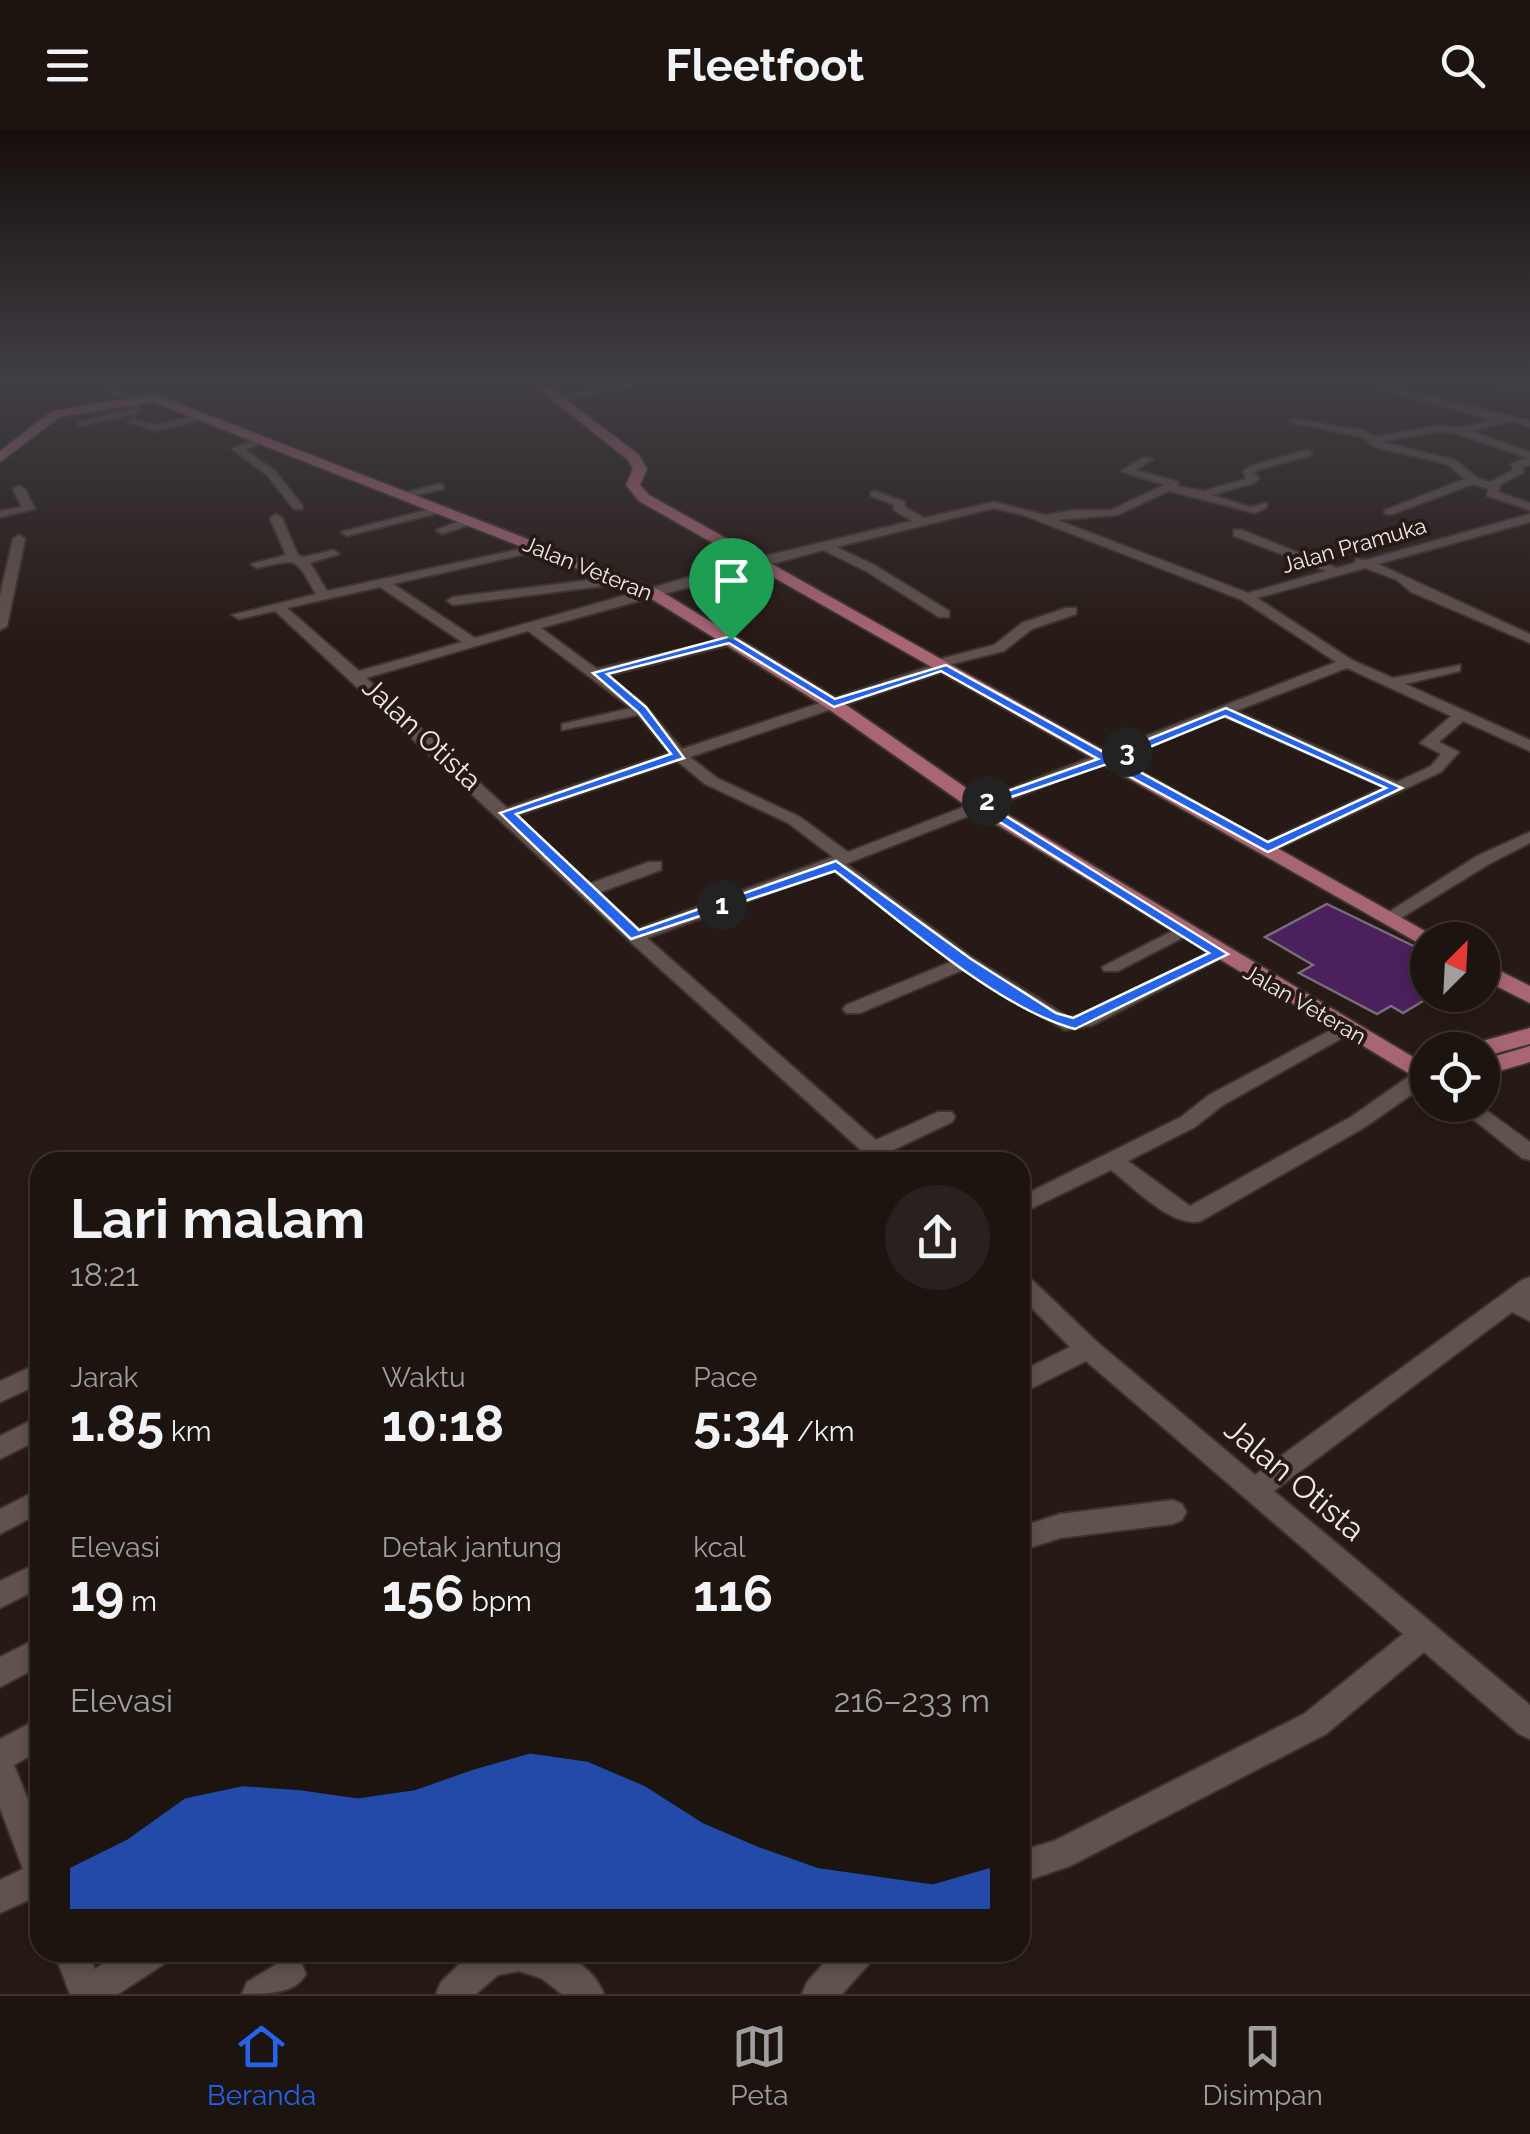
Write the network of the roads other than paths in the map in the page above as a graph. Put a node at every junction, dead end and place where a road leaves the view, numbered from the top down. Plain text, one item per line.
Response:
1 (260, 465) edge
2 (332, 465) edge
3 (639, 465) edge
4 (1135, 465) edge
5 (1265, 465) edge
6 (1456, 465) edge
7 (1517, 465) edge
8 (1190, 476) dead end
9 (1209, 480) dead end
10 (1474, 480) junction
11 (1172, 486) junction
12 (1492, 486) junction
13 (439, 487) dead end
14 (19, 489) dead end
15 (1195, 492) junction
16 (407, 494) junction
17 (875, 494) dead end
18 (298, 506) dead end
19 (1530, 506) edge
20 (442, 509) junction
21 (1389, 512) dead end
22 (0, 514) edge
23 (276, 518) dead end
24 (1530, 518) edge
25 (1045, 519) junction
26 (471, 520) junction
27 (919, 520) junction
28 (1225, 524) dead end
29 (442, 530) dead end
30 (347, 532) dead end
31 (1238, 533) dead end
32 (19, 539) dead end
33 (823, 545) junction
34 (538, 547) junction
35 (333, 554) dead end
36 (298, 559) junction
37 (757, 562) junction
38 (1358, 562) junction
39 (258, 564) dead end
40 (1332, 570) junction
41 (623, 580) junction
42 (384, 583) junction
43 (652, 592) junction
44 (324, 597) junction
45 (1246, 597) junction
46 (453, 601) dead end
47 (278, 607) junction
48 (1071, 611) dead end
49 (240, 614) dead end
50 (944, 614) dead end
51 (0, 626) edge
52 (530, 626) junction
53 (1530, 639) edge
54 (731, 640) junction
55 (472, 642) junction
56 (1347, 663) junction
57 (939, 666) junction
58 (1456, 668) dead end
59 (598, 673) junction
60 (356, 676) junction
61 (1391, 683) junction
62 (834, 704) junction
63 (642, 710) junction
64 (1226, 712) junction
65 (1462, 715) junction
66 (567, 727) dead end
67 (1530, 746) edge
68 (679, 756) junction
69 (1108, 759) junction
70 (1396, 788) junction
71 (978, 804) junction
72 (507, 813) junction
73 (1527, 841) edge
74 (1268, 848) junction
75 (841, 862) junction
76 (655, 866) dead end
77 (586, 891) junction
78 (1390, 917) junction
79 (1410, 928) edge
80 (1182, 931) junction
81 (636, 936) junction
82 (1220, 954) junction
83 (966, 962) junction
84 (1111, 967) dead end
85 (1500, 979) edge
86 (1530, 996) edge
87 (853, 1010) dead end
88 (1344, 1029) junction
89 (1530, 1036) edge
90 (1500, 1045) edge
91 (1530, 1054) edge
92 (1500, 1063) edge
93 (1410, 1064) edge
94 (1410, 1087) edge
95 (945, 1118) dead end
96 (1488, 1122) edge
97 (876, 1152) edge
98 (887, 1152) edge
99 (1530, 1153) edge
100 (1114, 1160) junction
101 (1030, 1201) edge
102 (1030, 1292) edge
103 (1524, 1299) edge
104 (1088, 1349) junction
105 (30, 1378) edge
106 (1030, 1379) edge
107 (0, 1392) edge
108 (30, 1432) edge
109 (0, 1448) edge
110 (1254, 1491) junction
111 (30, 1506) edge
112 (1173, 1512) dead end
113 (0, 1522) edge
114 (1030, 1535) edge
115 (30, 1579) edge
116 (0, 1595) edge
117 (1424, 1634) junction
118 (30, 1656) edge
119 (0, 1674) edge
120 (1530, 1724) edge
121 (30, 1739) edge
122 (0, 1756) edge
123 (0, 1768) edge
124 (30, 1820) edge
125 (1030, 1864) edge
126 (30, 1882) edge
127 (0, 1898) edge
128 (75, 1962) edge
129 (137, 1962) edge
130 (486, 1962) edge
131 (547, 1962) edge
132 (849, 1962) edge
133 (290, 1974) dead end
134 (87, 1994) edge
135 (259, 1994) edge
136 (454, 1994) edge
137 (587, 1994) edge
138 (819, 1994) edge

1 - 18 street
2 - 16 main road, Jalan Veteran
3 - 37 main road
4 - 11 street
5 - 15 street
6 - 10 street
7 - 12 street
8 - 11 street
9 - 15 street
10 - 12 street
10 - 21 street
11 - 15 street
11 - 25 street
12 - 19 street
13 - 16 street
14 - 22 street
15 - 28 street
16 - 20 main road, Jalan Veteran
17 - 27 street
20 - 26 main road, Jalan Veteran
20 - 30 street
23 - 36 street
24 - 38 street, Jalan Pramuka
25 - 27 street, Jalan Otista
25 - 45 street
26 - 29 street
26 - 34 main road, Jalan Veteran
27 - 33 street, Jalan Otista
31 - 40 street
32 - 51 street
33 - 37 street, Jalan Otista
33 - 50 street
34 - 41 main road, Jalan Veteran
34 - 42 street
35 - 36 street
36 - 39 street
36 - 44 street
37 - 43 street, Jalan Otista
37 - 57 main road
38 - 40 street, Jalan Pramuka
38 - 53 street
40 - 45 street, Jalan Pramuka
41 - 43 main road, Jalan Veteran
41 - 46 street
42 - 44 street
42 - 55 street
43 - 52 street, Jalan Otista
43 - 54 main road, Jalan Veteran
44 - 47 street
45 - 56 street
47 - 49 street
47 - 60 street
48 - 57 street
52 - 55 street, Jalan Otista
52 - 59 street
54 - 59 street
54 - 62 main road, Jalan Veteran
55 - 60 street, Jalan Otista
56 - 61 street
56 - 64 street
57 - 62 street
57 - 69 main road
58 - 61 street
59 - 63 street
60 - 72 street, Jalan Otista
61 - 65 street
62 - 68 street
62 - 71 main road, Jalan Veteran
63 - 66 street
63 - 68 street
64 - 69 street
64 - 70 street
65 - 67 street
65 - 70 street
68 - 72 street
68 - 75 street
69 - 71 street
69 - 74 main road
70 - 74 street
71 - 75 street
71 - 80 main road, Jalan Veteran
72 - 77 street, Jalan Otista
73 - 78 street
74 - 78 main road
75 - 81 street
75 - 83 street
76 - 77 street
77 - 81 street, Jalan Otista
78 - 79 main road
80 - 82 main road, Jalan Veteran
80 - 84 street
81 - 97 street, Jalan Otista
82 - 83 street
82 - 88 main road, Jalan Veteran
83 - 87 street
85 - 86 main road
88 - 93 main road, Jalan Veteran
88 - 100 street
89 - 90 main road
91 - 92 main road
94 - 100 street
95 - 98 street
96 - 99 street
100 - 101 street
102 - 104 street, Jalan Otista
103 - 110 street
104 - 106 street
104 - 110 street, Jalan Otista
105 - 107 street
108 - 109 street
110 - 117 street, Jalan Otista
111 - 113 street
112 - 114 street
115 - 116 street
117 - 120 street, Jalan Otista
117 - 125 street
118 - 119 street
121 - 122 street
123 - 124 street
126 - 127 street
128 - 134 street
129 - 134 street
130 - 136 street
131 - 137 street
132 - 138 street
133 - 135 street

